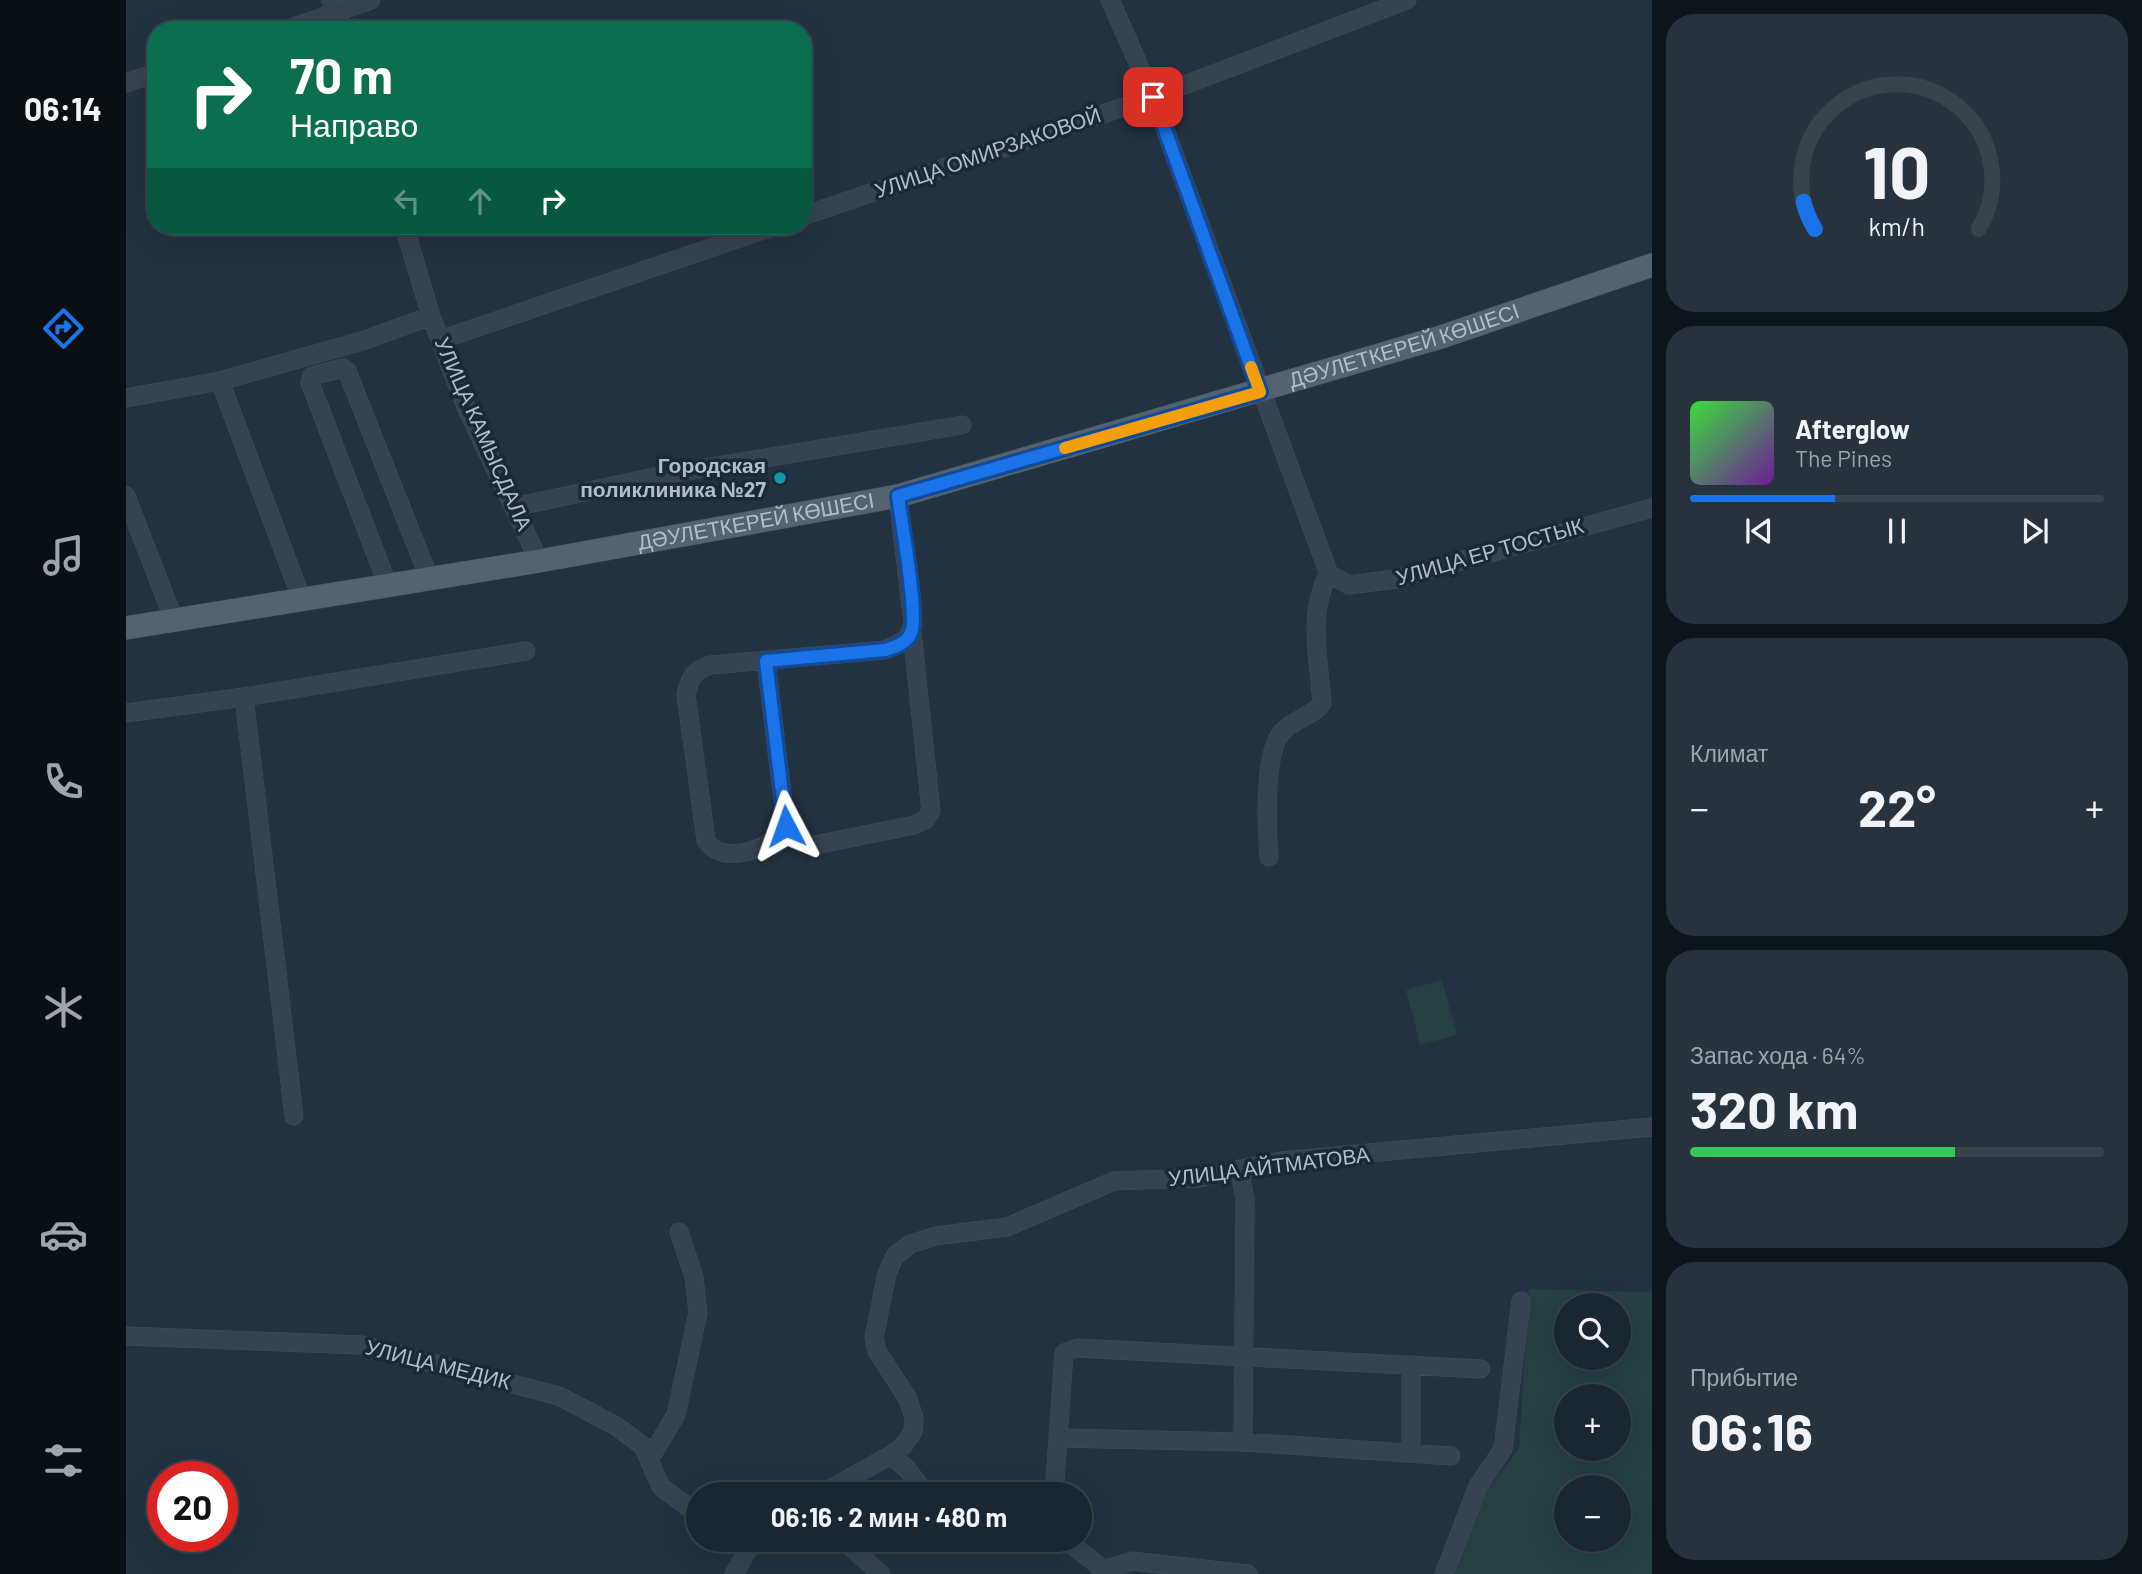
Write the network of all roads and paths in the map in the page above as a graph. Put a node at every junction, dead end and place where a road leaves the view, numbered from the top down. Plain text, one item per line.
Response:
1 (371, 0) edge
2 (1110, 0) edge
3 (1407, 0) edge
4 (337, 14) edge
5 (315, 21) edge
6 (147, 76) edge
7 (126, 83) edge
8 (1153, 97) junction
9 (812, 213) edge
10 (407, 235) edge
11 (749, 235) edge
12 (1652, 265) edge
13 (432, 316) junction
14 (440, 340) junction
15 (220, 381) junction
16 (1260, 392) junction
17 (126, 398) edge
18 (962, 425) dead end
19 (126, 496) edge
20 (898, 496) junction
21 (514, 507) junction
22 (1652, 508) edge
23 (539, 561) junction
24 (1329, 573) junction
25 (429, 578) junction
26 (387, 583) junction
27 (302, 600) junction
28 (174, 621) junction
29 (126, 628) edge
30 (912, 632) junction
31 (526, 651) dead end
32 (766, 661) junction
33 (244, 697) junction
34 (126, 713) edge
35 (815, 845) dead end
36 (1269, 857) dead end
37 (294, 1116) dead end
38 (1652, 1127) edge
39 (1239, 1169) junction
40 (679, 1232) dead end
41 (1521, 1301) dead end
42 (126, 1336) edge
43 (1245, 1357) junction
44 (1412, 1365) junction
45 (1481, 1369) dead end
46 (1058, 1438) junction
47 (1243, 1442) junction
48 (1411, 1453) junction
49 (891, 1455) junction
50 (1451, 1456) dead end
51 (650, 1458) junction
52 (843, 1482) edge
53 (917, 1482) edge
54 (1055, 1482) edge
55 (686, 1505) edge
56 (743, 1552) edge
57 (856, 1552) edge
58 (1082, 1552) edge
59 (1108, 1571) edge
60 (734, 1574) edge
61 (881, 1574) edge
62 (1248, 1574) edge
63 (1444, 1574) edge

1 - 4 street
2 - 8 street
3 - 8 street, УЛИЦА ОМИРЗАКОВОЙ
4 - 5 street
6 - 7 street
8 - 9 street, УЛИЦА ОМИРЗАКОВОЙ
8 - 16 street
10 - 13 street, УЛИЦА КАМЫСДАЛА
11 - 14 street
12 - 16 main road, ДӘУЛЕТКЕРЕЙ КӨШЕСІ
13 - 14 street, УЛИЦА КАМЫСДАЛА
13 - 15 street
14 - 21 street, УЛИЦА КАМЫСДАЛА
15 - 17 street
15 - 27 street
16 - 20 main road, ДӘУЛЕТКЕРЕЙ КӨШЕСІ
16 - 24 street
18 - 21 street
19 - 28 street
20 - 23 main road, ДӘУЛЕТКЕРЕЙ КӨШЕСІ
20 - 30 street
21 - 23 street, УЛИЦА КАМЫСДАЛА
22 - 24 street, УЛИЦА ЕР ТОСТЫК
23 - 25 main road, ДӘУЛЕТКЕРЕЙ КӨШЕСІ
24 - 36 street
25 - 26 main road, ДӘУЛЕТКЕРЕЙ КӨШЕСІ
25 - 26 street
26 - 27 main road, ДӘУЛЕТКЕРЕЙ КӨШЕСІ
27 - 28 main road, ДӘУЛЕТКЕРЕЙ КӨШЕСІ
28 - 29 main road, ДӘУЛЕТКЕРЕЙ КӨШЕСІ
30 - 32 street
30 - 35 street
31 - 33 street
32 - 32 street
33 - 34 street
33 - 37 street
38 - 39 street, УЛИЦА АЙТМАТОВА
39 - 43 street
39 - 49 street, УЛИЦА АЙТМАТОВА
40 - 51 street
41 - 63 street
42 - 51 street, УЛИЦА МЕДИК
43 - 44 street
43 - 46 street
43 - 47 street
44 - 45 street
44 - 48 street
46 - 47 street
46 - 54 street
47 - 48 street
48 - 50 street
49 - 52 street
49 - 53 street
51 - 55 street, УЛИЦА МЕДИК
56 - 60 street
57 - 61 street
58 - 59 street
59 - 62 street

